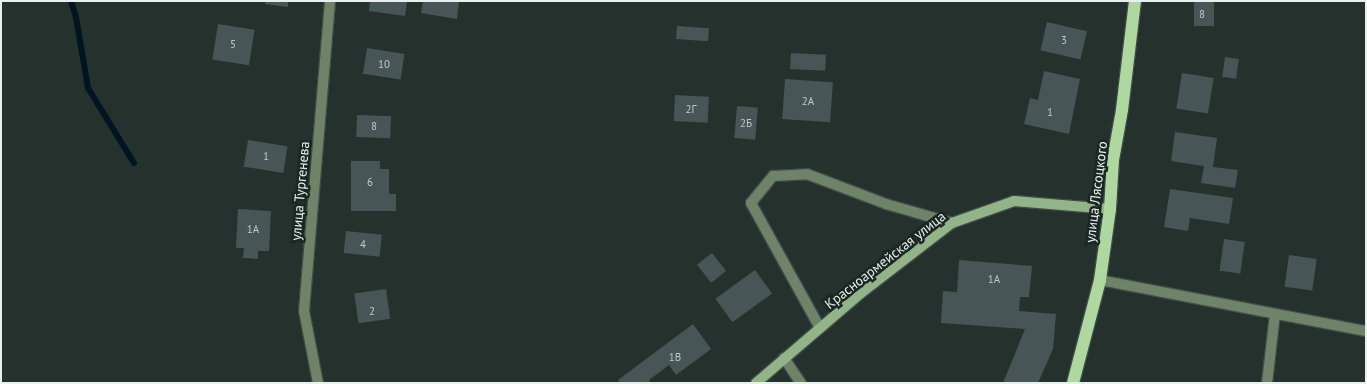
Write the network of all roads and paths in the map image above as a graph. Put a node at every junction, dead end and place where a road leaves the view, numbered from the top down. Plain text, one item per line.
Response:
1 (330, 1) edge
2 (1135, 1) edge
3 (1110, 209) junction
4 (952, 223) junction
5 (1100, 280) junction
6 (1275, 314) junction
7 (820, 328) junction
8 (1366, 331) edge
9 (784, 358) junction
10 (318, 383) edge
11 (756, 383) edge
12 (801, 383) edge
13 (1073, 383) edge
14 (1267, 383) edge

1 - 10 street, улица Тургенева
2 - 3 main road, улица Лясоцкого
3 - 4 street, Красноармейская улица
3 - 5 main road, улица Лясоцкого
4 - 7 street, Красноармейская улица
4 - 7 street
5 - 6 street
5 - 13 main road, улица Лясоцкого
6 - 8 street
6 - 14 street
7 - 9 street, Красноармейская улица
9 - 11 street, Красноармейская улица
9 - 12 street

